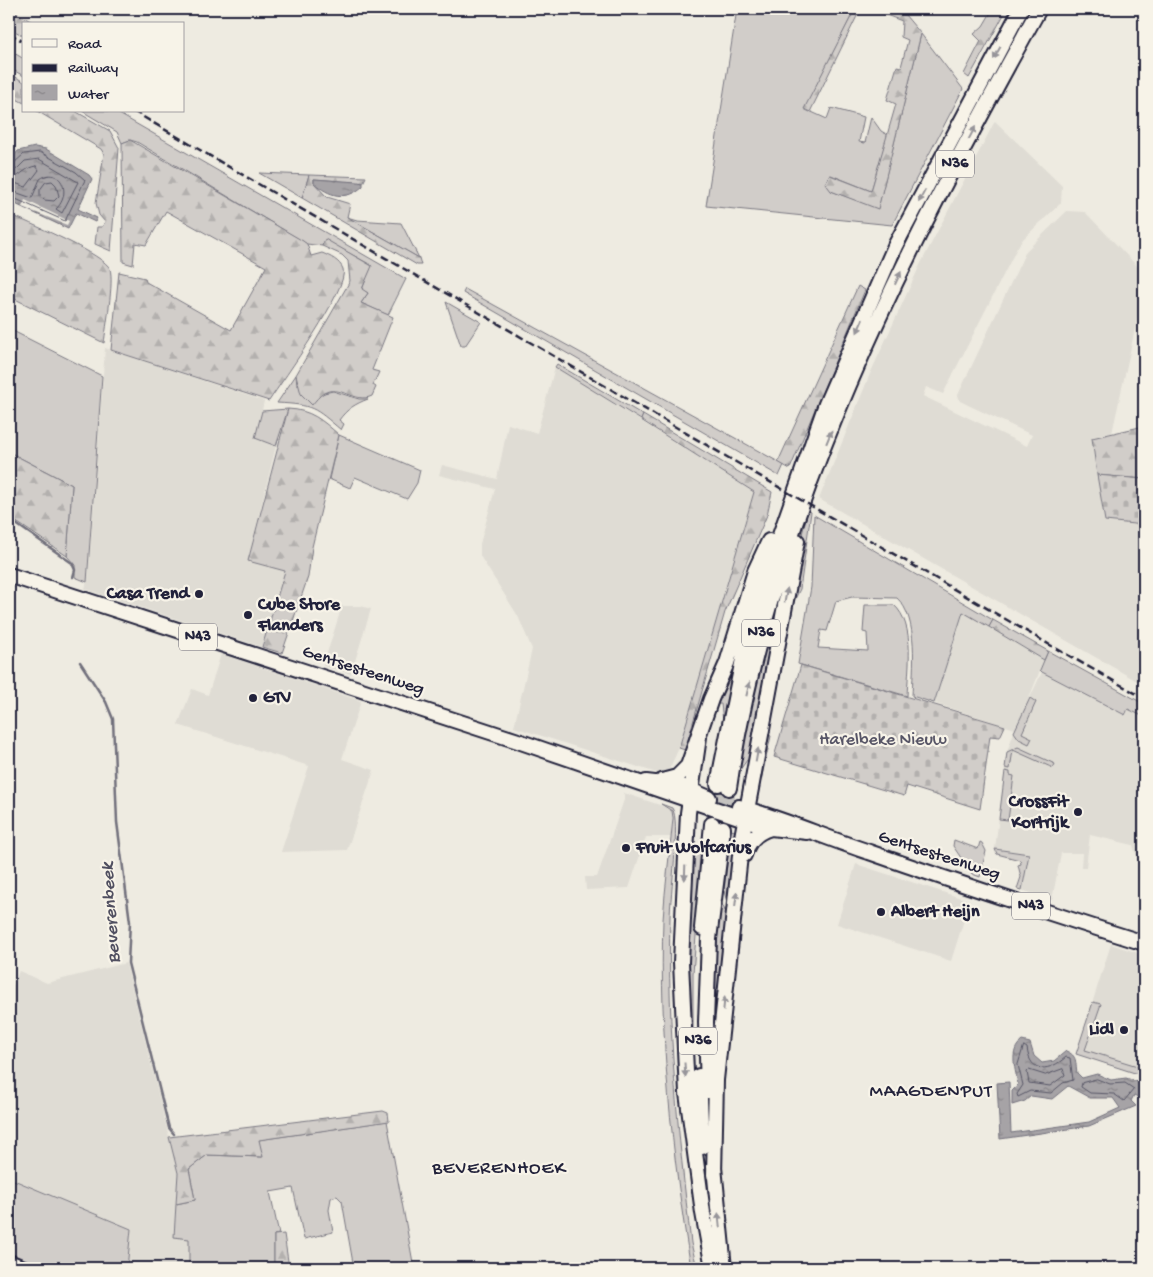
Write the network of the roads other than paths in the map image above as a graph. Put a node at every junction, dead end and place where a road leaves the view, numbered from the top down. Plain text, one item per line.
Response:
1 (1022, 9) edge
2 (1039, 9) edge
3 (826, 404) junction
4 (811, 482) junction
5 (9, 575) edge
6 (699, 737) junction
7 (633, 782) junction
8 (659, 782) junction
9 (690, 795) junction
10 (746, 814) junction
11 (770, 828) junction
12 (807, 832) junction
13 (740, 868) junction
14 (1144, 943) edge
15 (714, 1175) junction
16 (9, 1261) edge
17 (712, 1264) edge
18 (26, 1268) edge
19 (724, 1268) edge

1 -> 3 main road, N36
4 -> 2 main road, N36
3 -> 4 main road, N36
3 - 6 main road
10 -> 4 main road
5 - 7 main road, Gentsesteenweg / N43
6 - 8 main road
6 - 9 main road
7 - 8 main road, Gentsesteenweg / N43
7 - 9 main road, Gentsesteenweg / N43
8 - 9 main road, Gentsesteenweg / N43
9 - 10 main road, Gentsesteenweg / N43
9 -> 17 main road
10 - 11 main road, Gentsesteenweg / N43
10 - 12 main road, Gentsesteenweg / N43
10 - 13 main road
11 - 12 main road, Gentsesteenweg / N43
11 - 13 main road
12 - 14 main road, Gentsesteenweg / N43
15 -> 13 main road
15 - 17 main road, N36
19 -> 15 main road, N36
16 - 18 street

